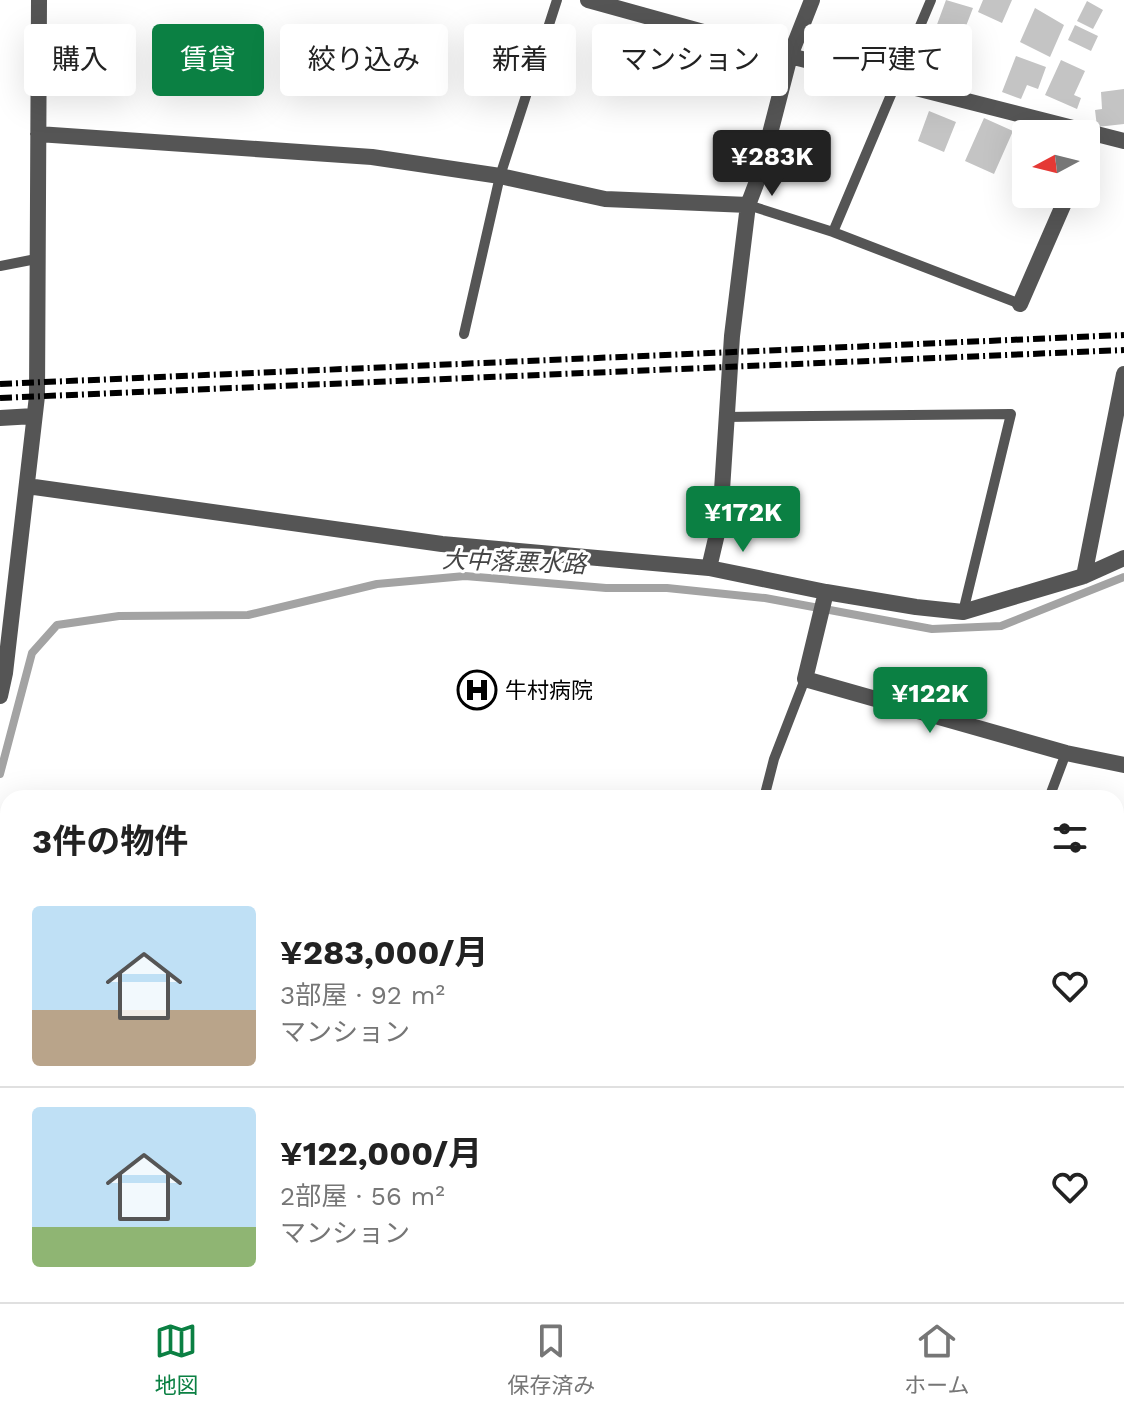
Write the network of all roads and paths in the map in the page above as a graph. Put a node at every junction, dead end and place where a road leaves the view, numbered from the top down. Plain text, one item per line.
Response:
1 (39, 0) edge
2 (557, 0) edge
3 (588, 0) edge
4 (812, 0) edge
5 (931, 0) edge
6 (920, 24) edge
7 (790, 56) junction
8 (804, 59) edge
9 (889, 96) edge
10 (949, 96) edge
11 (1041, 120) edge
12 (38, 134) junction
13 (1100, 135) edge
14 (1124, 141) edge
15 (500, 176) junction
16 (748, 205) junction
17 (1062, 208) edge
18 (833, 232) junction
19 (36, 259) junction
20 (0, 266) edge
21 (1020, 304) joint
22 (464, 334) dead end
23 (1124, 374) edge
24 (34, 416) junction
25 (725, 417) junction
26 (0, 418) edge
27 (27, 486) junction
28 (1124, 558) edge
29 (709, 568) junction
30 (1084, 576) junction
31 (825, 593) junction
32 (963, 612) junction
33 (805, 679) junction
34 (0, 696) edge
35 (1066, 753) junction
36 (1124, 765) edge
37 (766, 790) edge
38 (1052, 790) edge

1 - 12 street
2 - 15 lane
3 - 7 street
4 - 7 street
5 - 6 lane
7 - 8 street
7 - 16 street
9 - 18 lane
10 - 11 street
12 - 15 street
12 - 19 street
13 - 14 street
15 - 16 street
15 - 22 lane
16 - 18 lane
16 - 25 street
17 - 21 street
18 - 21 lane
19 - 20 lane
19 - 24 street
23 - 30 street
24 - 26 street
24 - 27 street
25 - 29 street
25 - 32 lane
27 - 29 street
27 - 34 street
28 - 30 street
29 - 31 street
30 - 32 street
31 - 32 street
31 - 33 street
33 - 35 street
33 - 37 lane
35 - 36 street
35 - 38 lane

